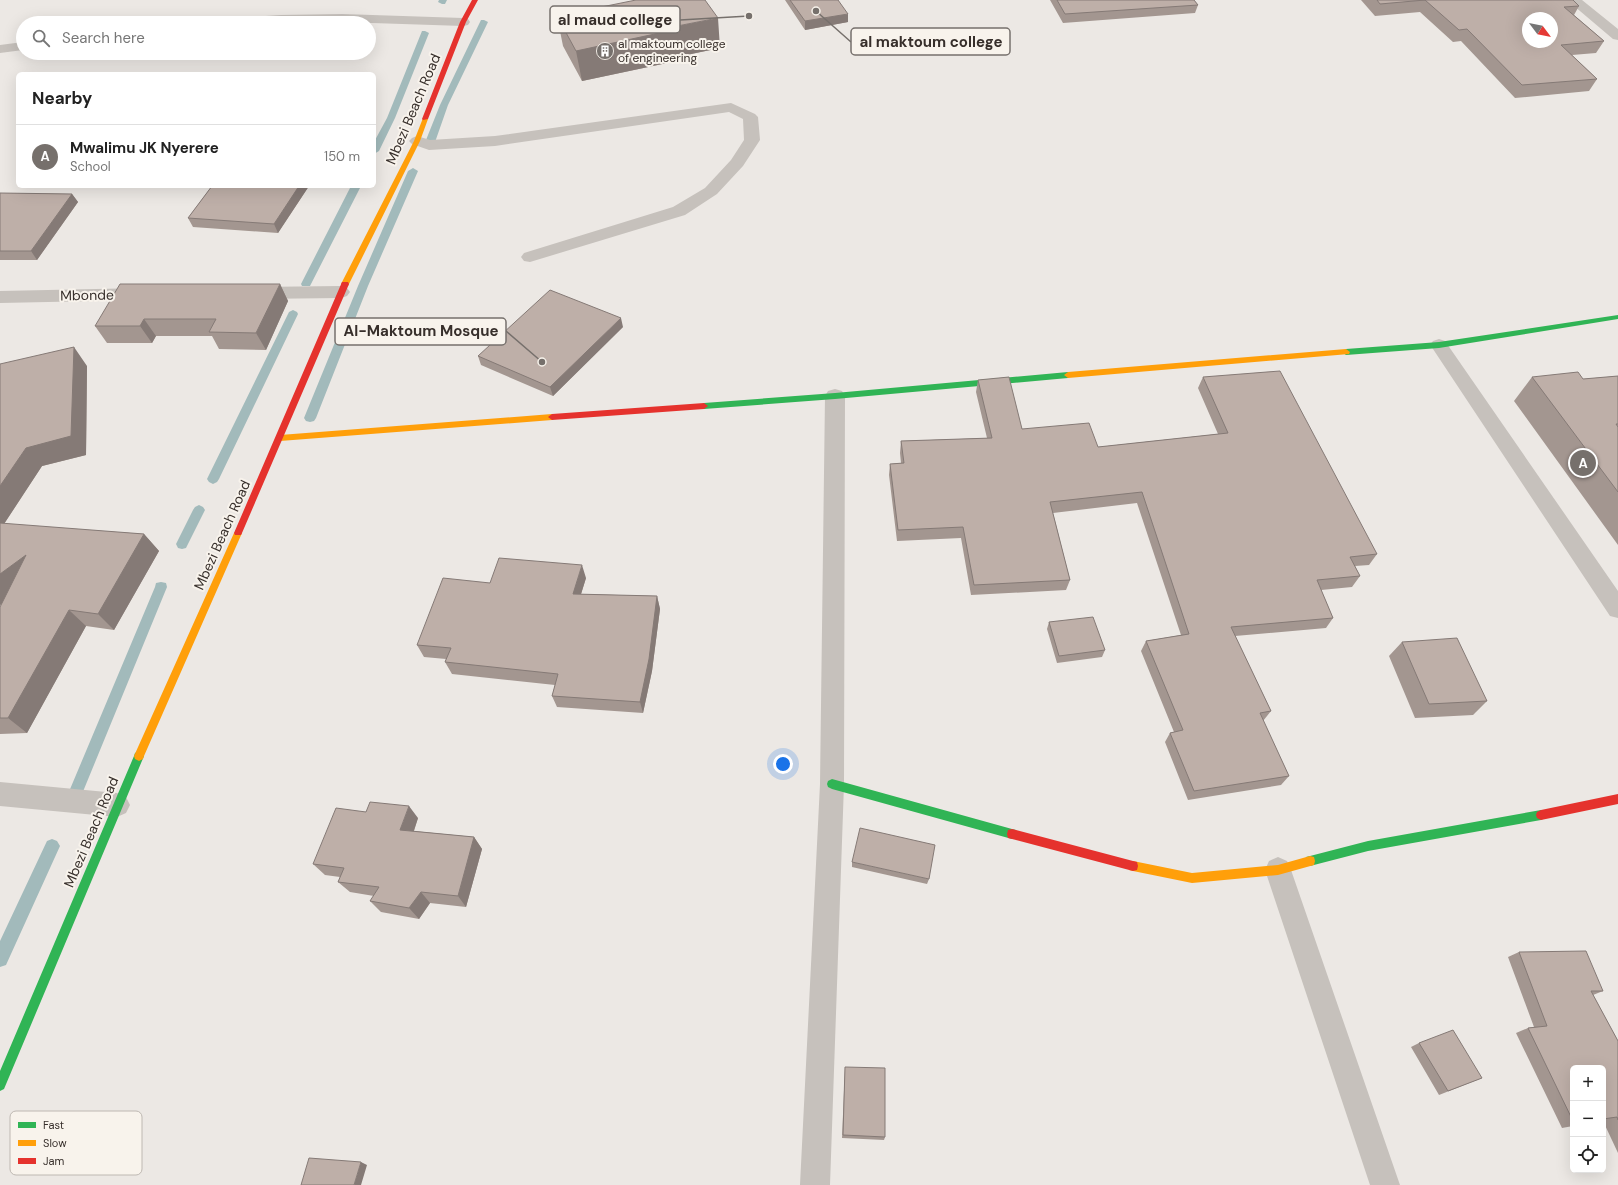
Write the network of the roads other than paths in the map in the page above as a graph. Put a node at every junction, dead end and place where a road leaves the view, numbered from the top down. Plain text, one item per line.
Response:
1 (475, 0) edge
2 (1574, 0) edge
3 (376, 19) edge
4 (463, 22) junction
5 (1618, 36) edge
6 (16, 47) edge
7 (0, 49) edge
8 (418, 140) junction
9 (530, 257) dead end
10 (341, 292) junction
11 (161, 293) edge
12 (238, 293) edge
13 (0, 296) edge
14 (1618, 317) edge
15 (1439, 345) junction
16 (835, 396) junction
17 (280, 438) junction
18 (1618, 609) edge
19 (832, 784) junction
20 (0, 794) edge
21 (1618, 799) edge
22 (117, 805) junction
23 (1278, 870) junction
24 (0, 1085) edge
25 (815, 1185) edge
26 (1385, 1185) edge

1 - 4 street, Mbezi Beach Road
2 - 5 street
3 - 4 street
4 - 8 street, Mbezi Beach Road
6 - 7 street
8 - 9 street
8 - 10 street, Mbezi Beach Road
10 - 12 street
10 - 17 street, Mbezi Beach Road
11 - 13 street, Mbonde
14 - 15 street
15 - 16 street
15 - 18 street
16 - 17 street
16 - 19 street
17 - 22 street, Mbezi Beach Road
19 - 23 street
19 - 25 street
20 - 22 street
21 - 23 street
22 - 24 street, Mbezi Beach Road
23 - 26 street

